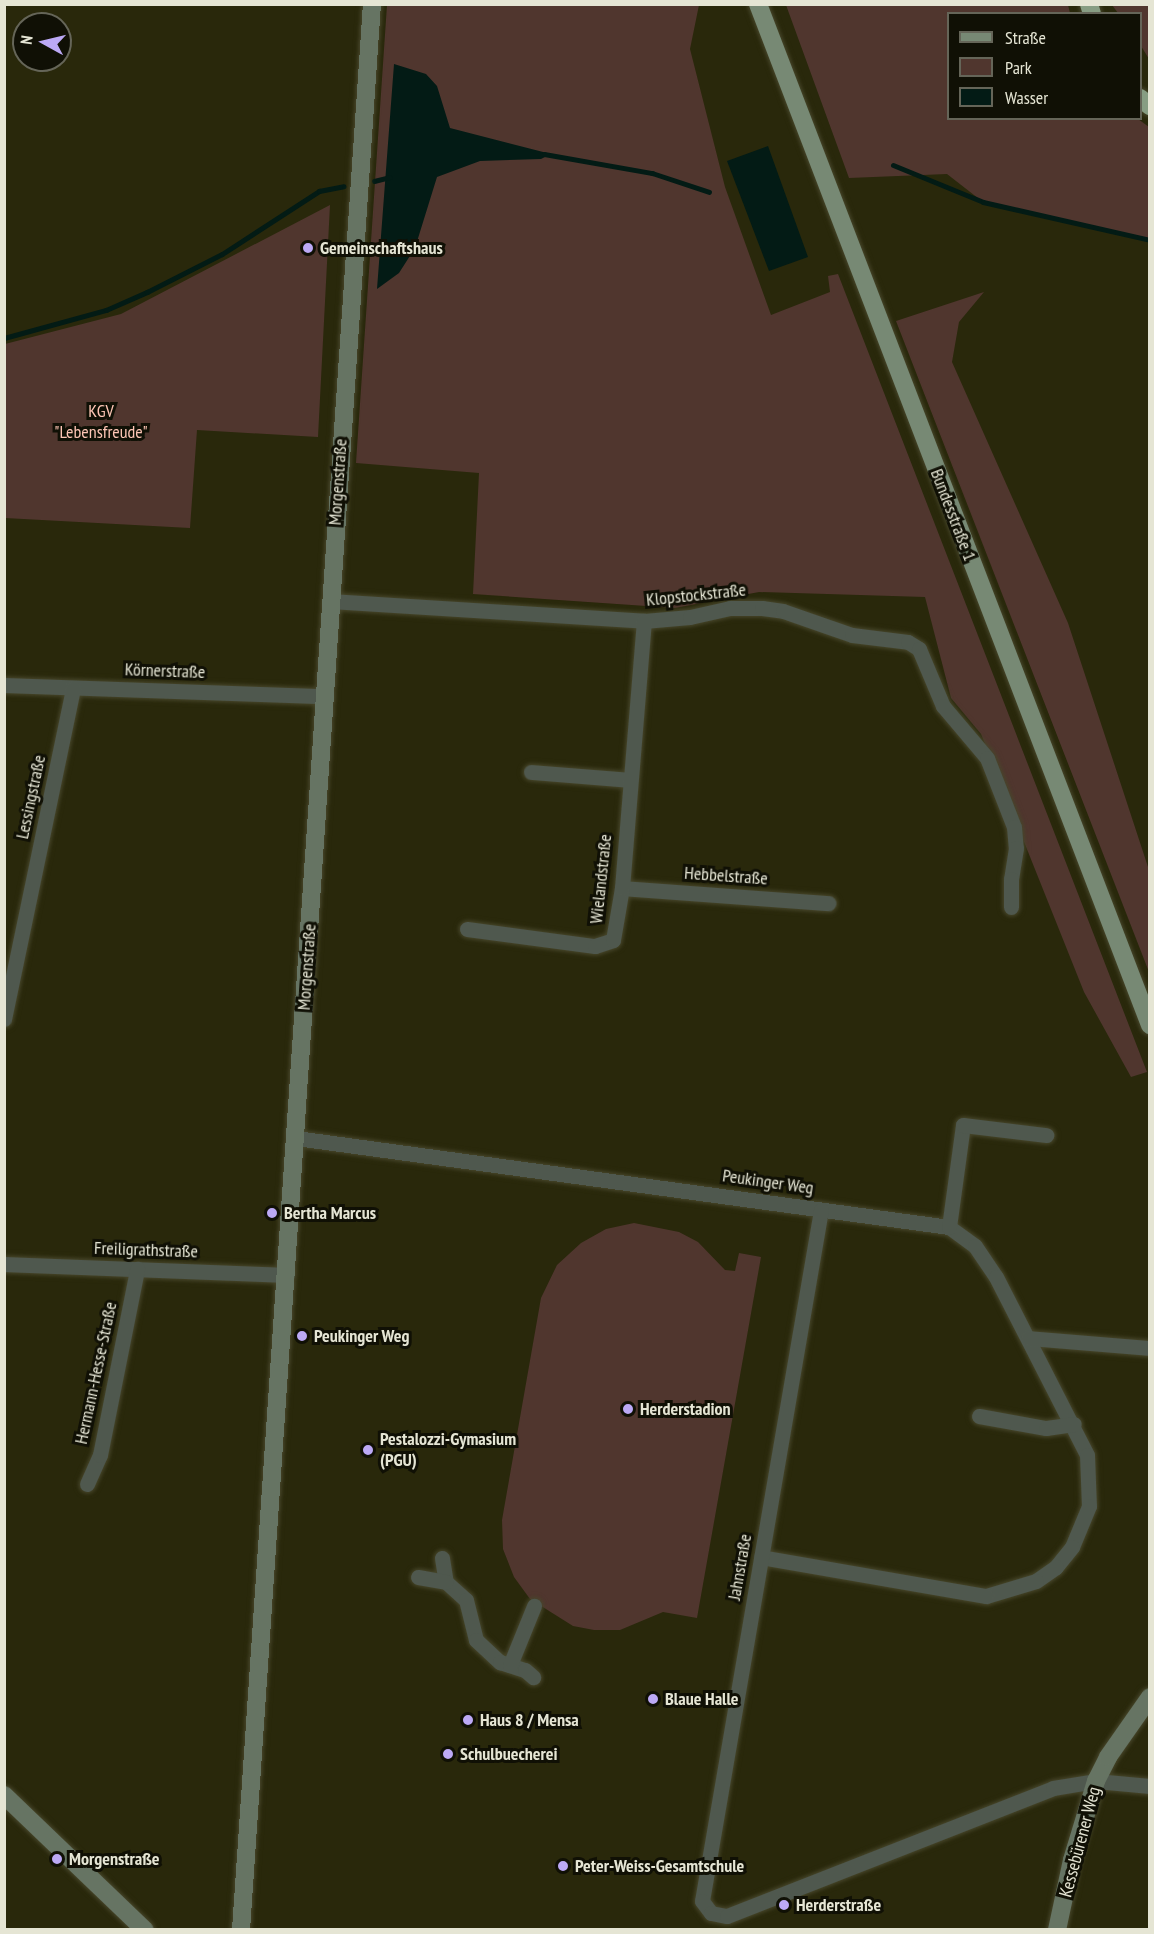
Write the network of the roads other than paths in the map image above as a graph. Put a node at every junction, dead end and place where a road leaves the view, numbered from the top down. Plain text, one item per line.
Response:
1 (372, 4) edge
2 (758, 4) edge
3 (330, 601) junction
4 (644, 621) junction
5 (4, 685) edge
6 (73, 688) junction
7 (324, 696) junction
8 (531, 772) dead end
9 (630, 780) junction
10 (622, 888) junction
11 (828, 903) dead end
12 (1011, 907) dead end
13 (467, 929) dead end
14 (4, 1019) edge
15 (1149, 1025) edge
16 (1046, 1136) dead end
17 (296, 1138) junction
18 (821, 1209) junction
19 (949, 1227) junction
20 (4, 1264) edge
21 (137, 1269) junction
22 (287, 1275) junction
23 (1028, 1338) junction
24 (1149, 1348) edge
25 (979, 1416) dead end
26 (1074, 1424) junction
27 (87, 1484) dead end
28 (761, 1557) junction
29 (442, 1558) dead end
30 (418, 1577) dead end
31 (446, 1582) junction
32 (534, 1606) dead end
33 (510, 1665) junction
34 (533, 1677) dead end
35 (1149, 1697) edge
36 (1096, 1781) junction
37 (1149, 1786) edge
38 (4, 1796) edge
39 (145, 1929) edge
40 (241, 1929) edge
41 (1057, 1929) edge

1 - 3 main road, Morgenstraße
2 - 15 main road, Bundesstraße 1
3 - 4 street, Klopstockstraße
3 - 7 main road, Morgenstraße
4 - 9 street, Wielandstraße
4 - 12 street, Klopstockstraße
5 - 6 street, Körnerstraße
6 - 7 street, Körnerstraße
6 - 14 street, Lessingstraße
7 - 17 main road, Morgenstraße
8 - 9 street
9 - 10 street, Wielandstraße
10 - 11 street, Hebbelstraße
10 - 13 street, Wielandstraße
16 - 19 street
17 - 18 street, Peukinger Weg
17 - 22 main road, Morgenstraße
18 - 19 street, Peukinger Weg
18 - 28 street, Jahnstraße
19 - 23 street, Peukinger Weg
20 - 21 street, Freiligrathstraße
21 - 22 street, Freiligrathstraße
21 - 27 street, Hermann-Hesse-Straße
22 - 40 main road, Morgenstraße
23 - 24 street
23 - 26 street, Peukinger Weg
25 - 26 street
26 - 28 street, Peukinger Weg
28 - 36 street, Jahnstraße
29 - 31 street
30 - 31 street
31 - 33 street
32 - 33 street
33 - 34 street
35 - 36 main road, Kessebürener Weg
36 - 37 street
36 - 41 main road, Kessebürener Weg
38 - 39 main road

